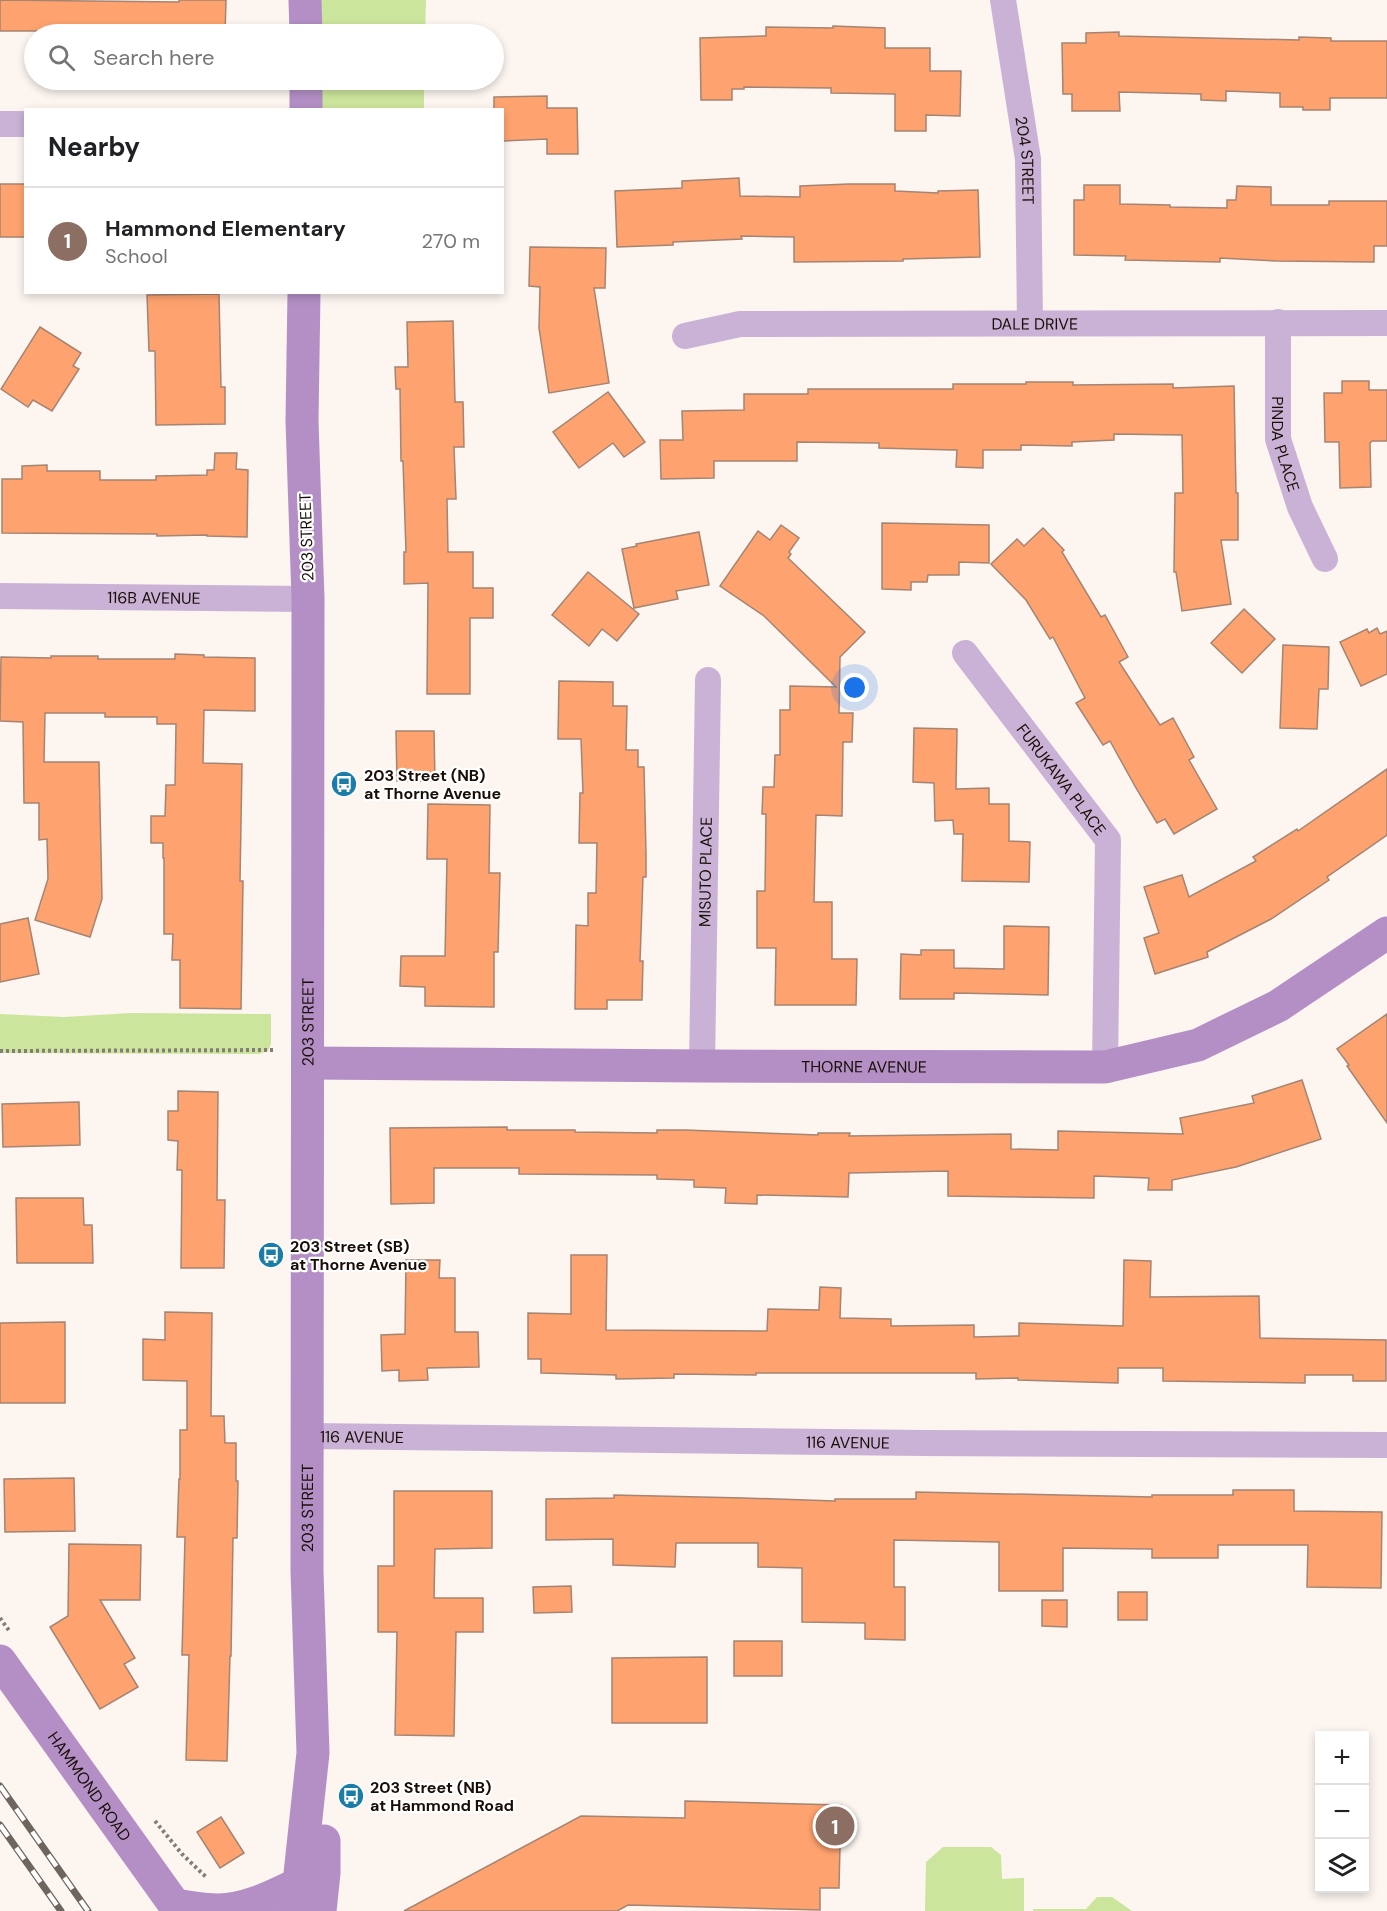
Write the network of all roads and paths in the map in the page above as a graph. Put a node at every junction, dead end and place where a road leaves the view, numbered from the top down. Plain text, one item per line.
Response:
1 (306, 0) edge
2 (1003, 0) edge
3 (306, 24) edge
4 (306, 90) edge
5 (306, 108) edge
6 (0, 124) edge
7 (24, 124) edge
8 (304, 294) edge
9 (1278, 322) junction
10 (1030, 323) junction
11 (1387, 323) edge
12 (685, 336) dead end
13 (1325, 559) dead end
14 (0, 596) edge
15 (308, 599) junction
16 (965, 653) dead end
17 (708, 680) dead end
18 (1387, 933) edge
19 (0, 1051) edge
20 (276, 1051) dead end
21 (308, 1063) junction
22 (702, 1066) junction
23 (1106, 1067) junction
24 (308, 1436) junction
25 (1387, 1445) edge
26 (0, 1661) edge
27 (313, 1753) junction
28 (298, 1897) edge
29 (178, 1908) edge
30 (320, 1911) edge

1 - 3 main road
2 - 10 street, 204 STREET
4 - 5 main road
6 - 7 street
8 - 15 main road, 203 STREET
9 - 10 street, DALE DRIVE
9 - 11 street, DALE DRIVE
9 - 13 street, PINDA PLACE
10 - 12 street, DALE DRIVE
14 - 15 street, 116B AVENUE
15 - 21 main road, 203 STREET
16 - 23 street, FURUKAWA PLACE
17 - 22 street, MISUTO PLACE
18 - 23 main road, THORNE AVENUE
19 - 20 path
21 - 22 main road, THORNE AVENUE
21 - 24 main road, 203 STREET
22 - 23 main road, THORNE AVENUE
24 - 25 street, 116 AVENUE
24 - 27 main road, 203 STREET
26 - 29 main road, HAMMOND ROAD
27 - 28 main road, 203 STREET
27 - 30 main road, 203 STREET
28 - 29 main road

